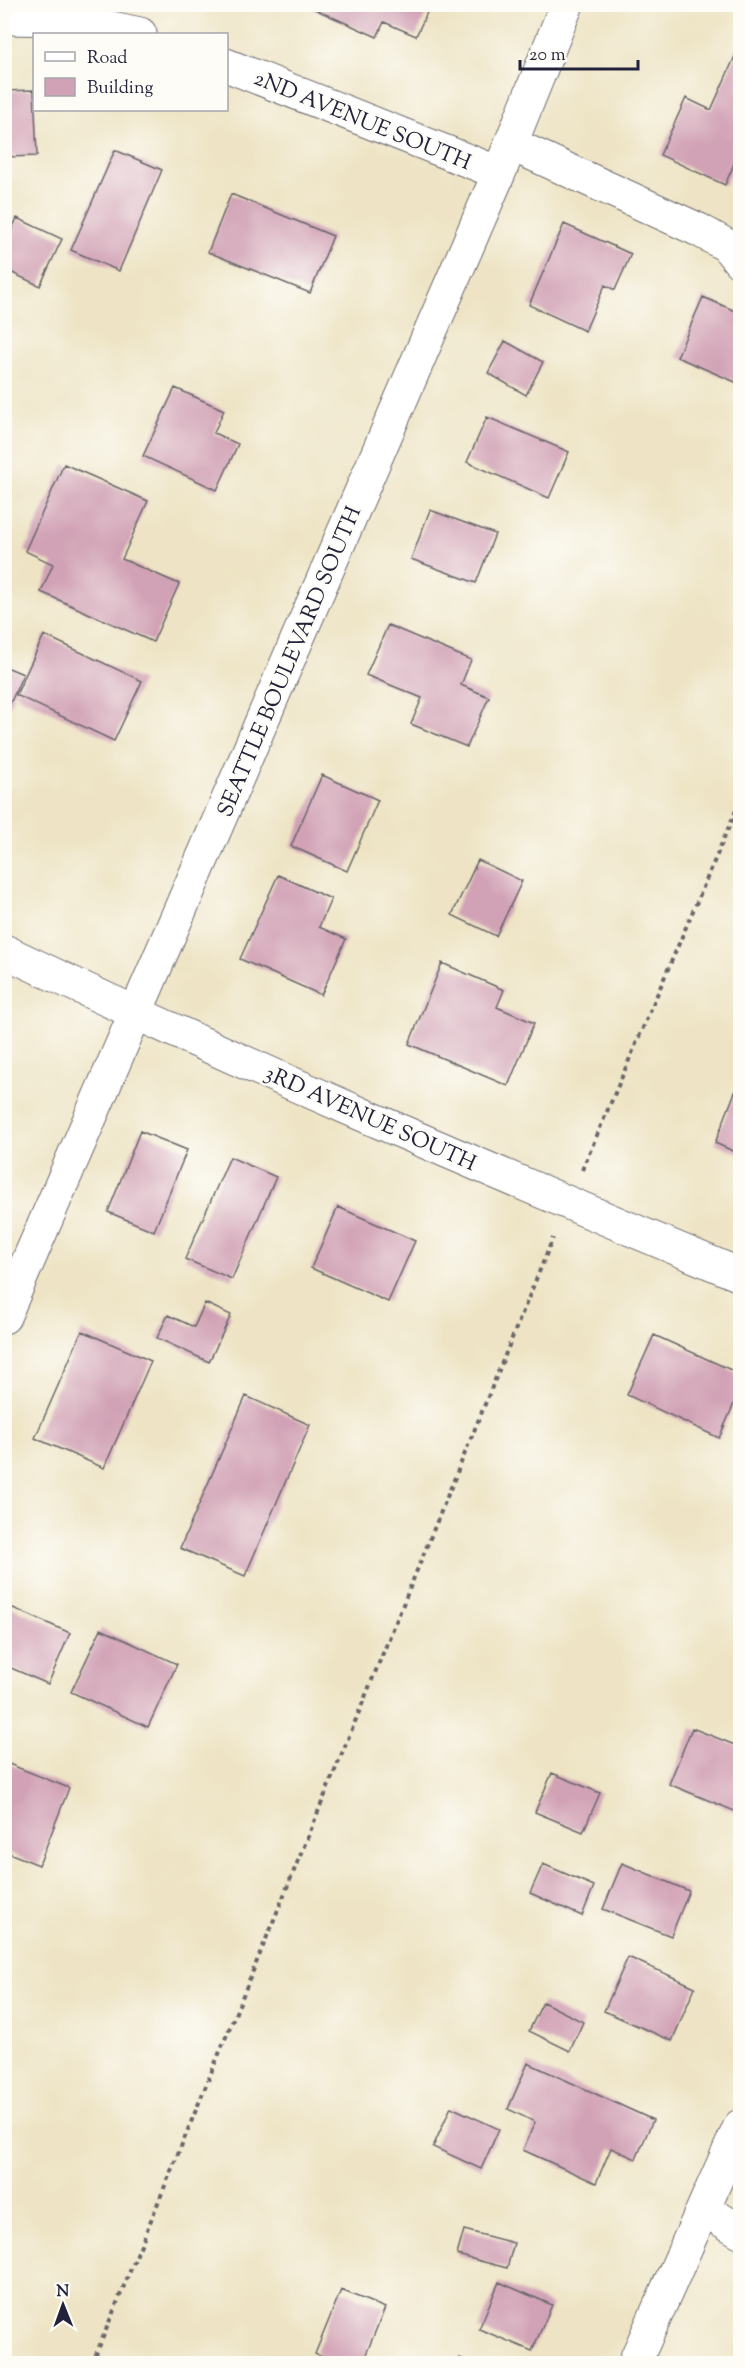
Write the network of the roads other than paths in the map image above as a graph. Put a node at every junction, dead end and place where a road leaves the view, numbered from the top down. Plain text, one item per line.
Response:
1 (567, 4) edge
2 (4, 18) edge
3 (135, 33) edge
4 (228, 66) edge
5 (505, 159) junction
6 (741, 262) edge
7 (4, 951) edge
8 (135, 1014) junction
9 (741, 1275) edge
10 (4, 1317) edge
11 (741, 2126) edge
12 (704, 2209) junction
13 (741, 2231) edge
14 (634, 2364) edge

1 - 5 street, SEATTLE BOULEVARD SOUTH
2 - 3 street
4 - 5 street, 2ND AVENUE SOUTH
5 - 6 street, 2ND AVENUE SOUTH
5 - 8 street, SEATTLE BOULEVARD SOUTH
7 - 8 street, 3RD AVENUE SOUTH
8 - 9 street, 3RD AVENUE SOUTH
8 - 10 street, SEATTLE BOULEVARD SOUTH
11 - 12 street
12 - 13 street
12 - 14 street

